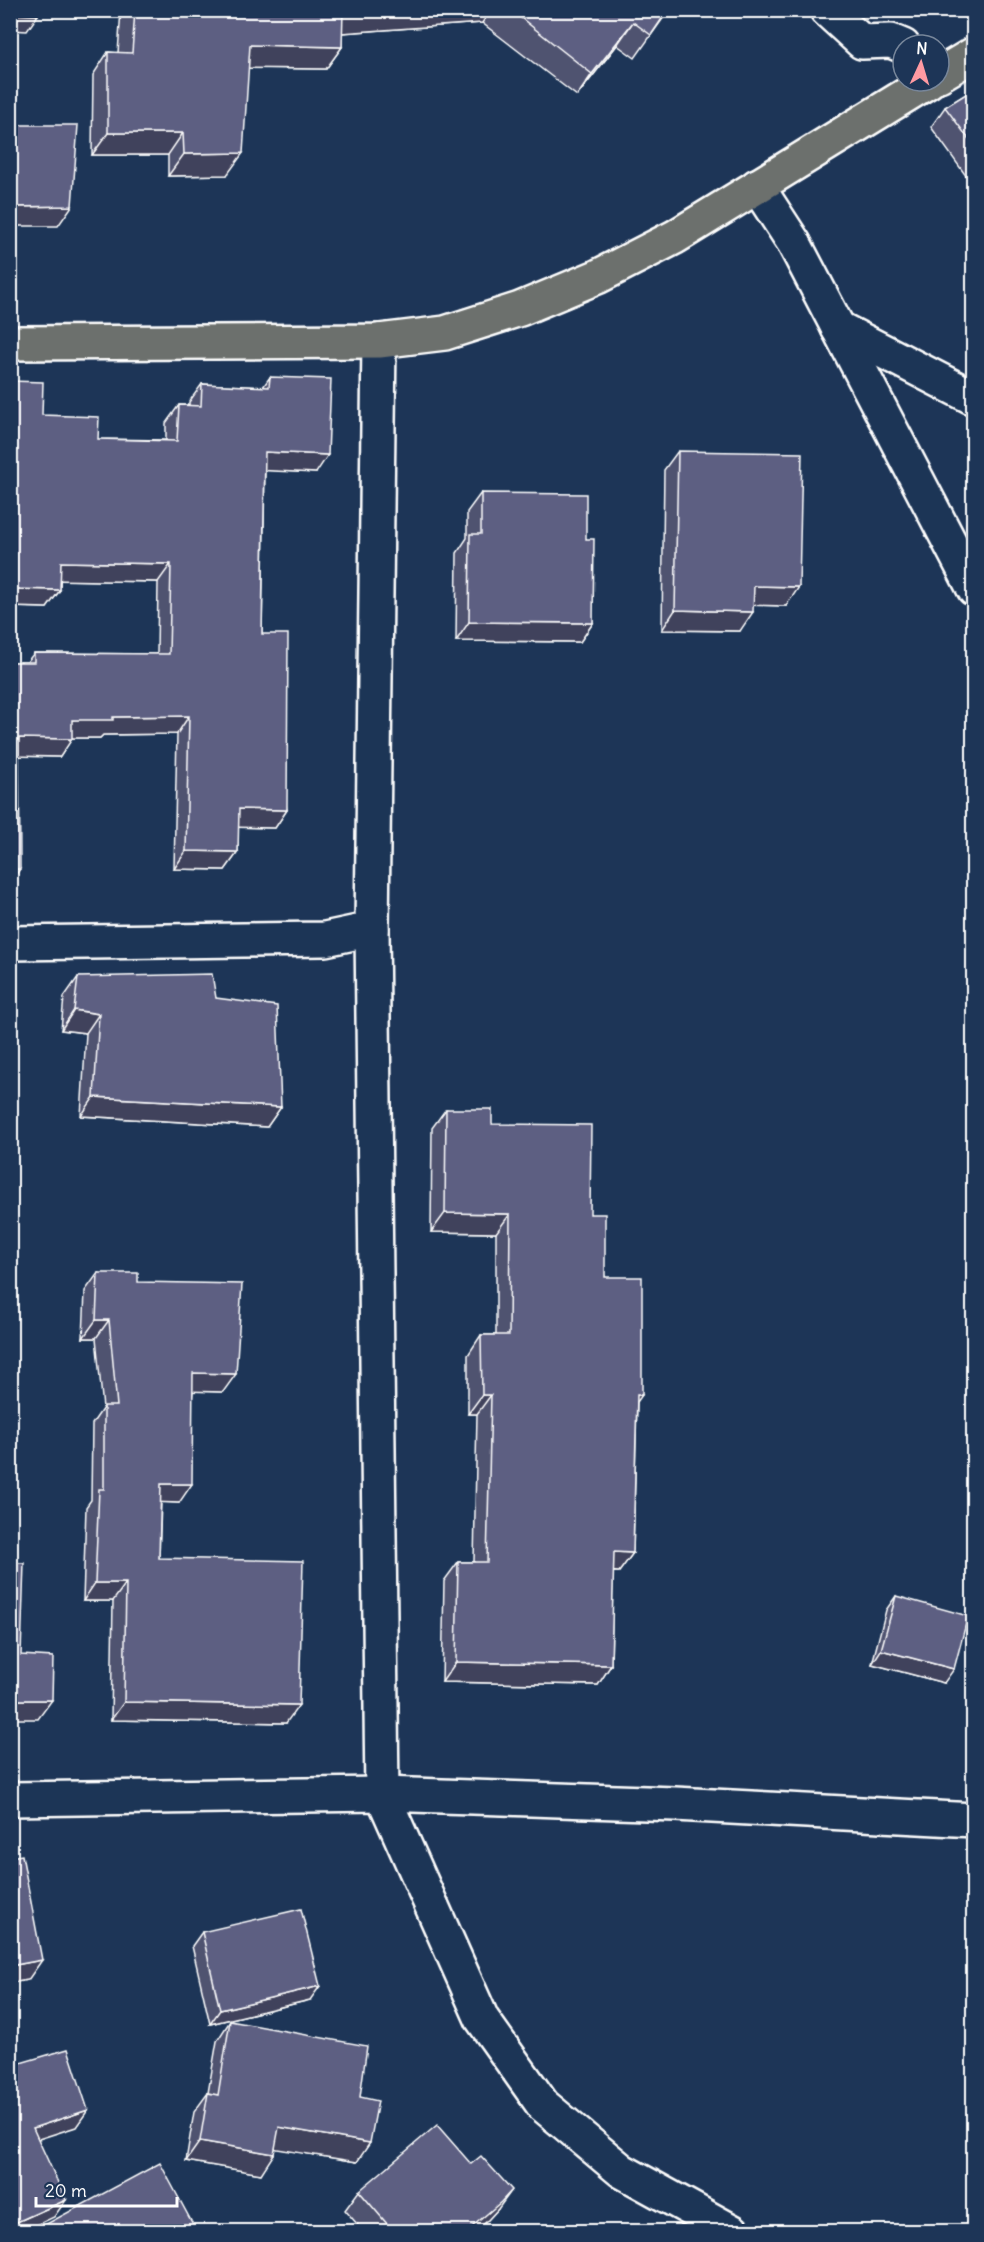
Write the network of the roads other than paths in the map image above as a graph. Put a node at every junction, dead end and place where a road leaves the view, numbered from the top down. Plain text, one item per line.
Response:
1 (827, 10) edge
2 (891, 41) edge
3 (907, 93) edge
4 (757, 186) junction
5 (838, 328) junction
6 (379, 341) junction
7 (10, 342) edge
8 (974, 398) edge
9 (974, 589) edge
10 (372, 929) junction
11 (10, 943) edge
12 (382, 1794) junction
13 (10, 1799) edge
14 (974, 1820) edge
15 (733, 2232) edge

1 - 2 street
3 - 4 main road
4 - 5 street
4 - 6 main road
5 - 8 street
5 - 9 street
6 - 7 main road
6 - 10 street
10 - 11 street
10 - 12 street
12 - 13 street
12 - 14 street
12 - 15 street

